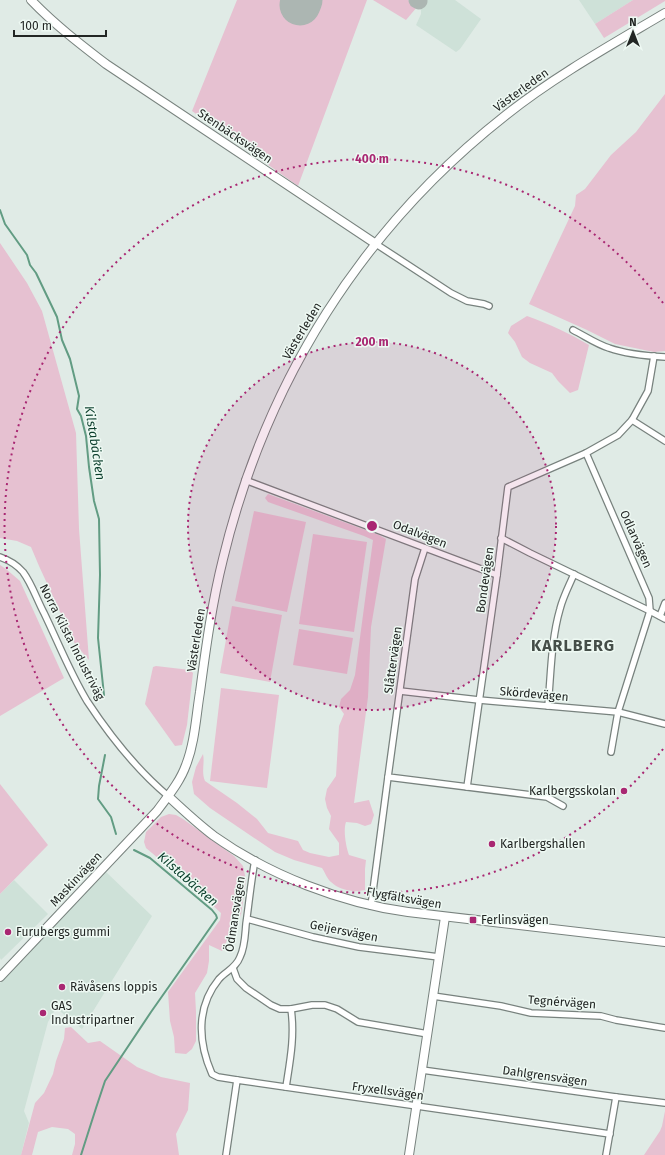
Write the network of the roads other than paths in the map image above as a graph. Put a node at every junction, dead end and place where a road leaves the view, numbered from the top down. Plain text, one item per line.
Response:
1 (31, 0) edge
2 (665, 13) edge
3 (376, 244) junction
4 (489, 306) dead end
5 (573, 330) dead end
6 (654, 356) junction
7 (665, 357) edge
8 (632, 420) junction
9 (665, 442) edge
10 (586, 453) junction
11 (246, 480) junction
12 (501, 538) junction
13 (425, 548) junction
14 (0, 558) edge
15 (574, 574) junction
16 (497, 575) junction
17 (665, 603) edge
18 (650, 611) junction
19 (662, 618) edge
20 (400, 691) junction
21 (479, 700) junction
22 (548, 706) junction
23 (618, 712) junction
24 (665, 724) edge
25 (611, 752) dead end
26 (388, 777) junction
27 (467, 787) junction
28 (168, 796) junction
29 (563, 806) dead end
30 (255, 860) junction
31 (371, 906) junction
32 (445, 917) junction
33 (247, 918) junction
34 (665, 942) edge
35 (439, 957) junction
36 (233, 968) junction
37 (0, 976) edge
38 (434, 996) junction
39 (291, 1010) junction
40 (665, 1028) edge
41 (428, 1034) junction
42 (422, 1070) junction
43 (237, 1080) junction
44 (286, 1087) junction
45 (616, 1097) junction
46 (665, 1103) edge
47 (416, 1107) junction
48 (610, 1134) junction
49 (226, 1155) edge
50 (409, 1155) edge
51 (606, 1155) edge

1 - 3 street, Stenbäcksvägen
2 - 3 street, Västerleden
3 - 4 street
3 - 11 street, Västerleden
5 - 6 street
6 - 7 street
6 - 8 street, Bondevägen
8 - 9 street
8 - 10 street, Bondevägen
10 - 12 street, Bondevägen
10 - 18 street, Odlarvägen
11 - 13 street, Odalvägen
11 - 28 street, Västerleden
12 - 15 street
12 - 16 street, Bondevägen
13 - 16 street, Odalvägen
13 - 20 street, Slåttervägen
14 - 28 street, Norra Kilsta Industriväg
15 - 18 street
15 - 22 street
16 - 21 street, Bondevägen
17 - 19 street
18 - 19 street
18 - 23 street, Odlarvägen
20 - 21 street, Skördevägen
20 - 26 street, Slåttervägen
21 - 22 street, Skördevägen
21 - 27 street, Bondevägen
22 - 23 street, Skördevägen
23 - 24 street, Skördevägen
23 - 25 street, Odlarvägen
26 - 27 street
26 - 31 street, Slåttervägen
27 - 29 street
28 - 30 street, Flygfältsvägen
28 - 37 street, Maskinvägen
30 - 31 street, Flygfältsvägen
30 - 33 street, Ödmansvägen
31 - 32 street, Flygfältsvägen
32 - 34 street, Flygfältsvägen
32 - 35 street
33 - 35 street, Geijersvägen
33 - 36 street, Ödmansvägen
35 - 38 street
36 - 39 street
36 - 43 street, Ödmansvägen
38 - 40 street, Tegnérvägen
38 - 41 street
39 - 41 street
39 - 44 street
41 - 42 street
42 - 45 street, Dahlgrensvägen
42 - 47 street
43 - 44 street, Fryxellsvägen
43 - 49 street
44 - 47 street, Fryxellsvägen
45 - 46 street, Dahlgrensvägen
45 - 48 street
47 - 48 street, Fryxellsvägen
47 - 50 street
48 - 51 street

